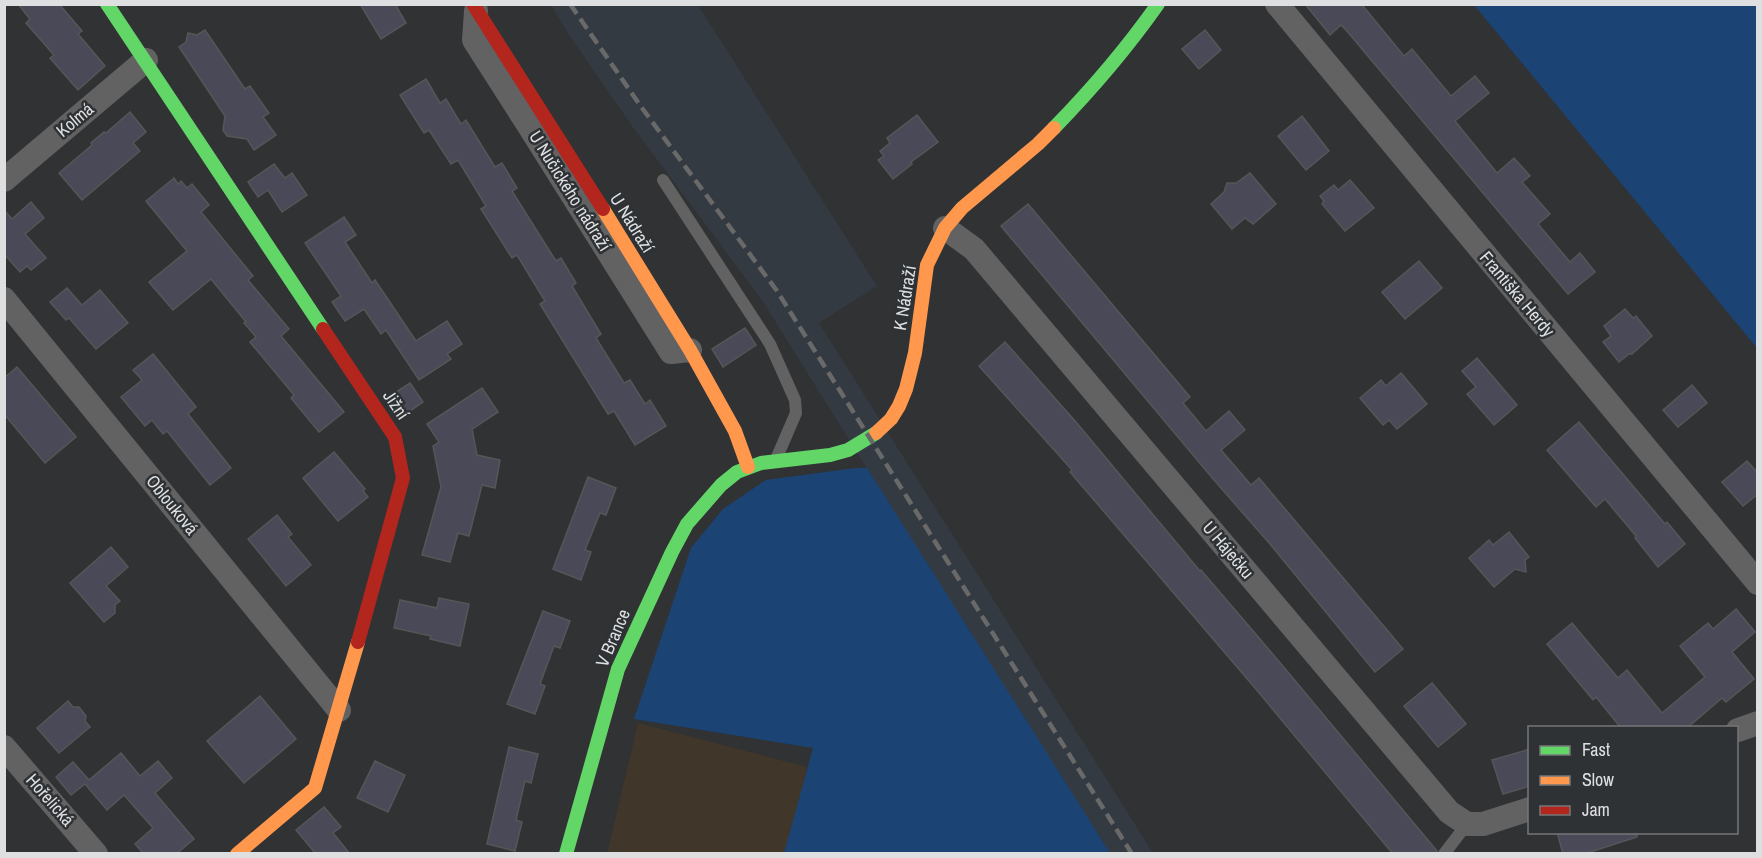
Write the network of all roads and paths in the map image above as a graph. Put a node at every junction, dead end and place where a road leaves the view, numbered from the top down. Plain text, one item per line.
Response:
1 (108, 4) edge
2 (1158, 4) edge
3 (1277, 4) edge
4 (475, 8) edge
5 (146, 60) junction
6 (4, 180) edge
7 (663, 180) dead end
8 (945, 228) junction
9 (4, 299) edge
10 (690, 350) joint
11 (776, 461) junction
12 (748, 467) junction
13 (1758, 583) edge
14 (339, 710) junction
15 (4, 747) edge
16 (1528, 810) edge
17 (1467, 824) junction
18 (96, 854) edge
19 (237, 854) edge
20 (566, 854) edge
21 (1444, 854) edge

1 - 5 street, Jižní
2 - 8 street, K Nádraží
3 - 13 street, Františka Herdy
4 - 10 street, U Nučického nádraží
5 - 6 street, Kolmá
5 - 14 street, Jižní
7 - 11 lane
8 - 11 street, K Nádraží
8 - 17 street, U Háječku
9 - 14 street, Oblouková
10 - 12 street
11 - 12 street, K Nádraží
12 - 20 street, V Brance
14 - 19 street, Jižní
15 - 18 street, Hořelická
16 - 17 street
17 - 21 lane

